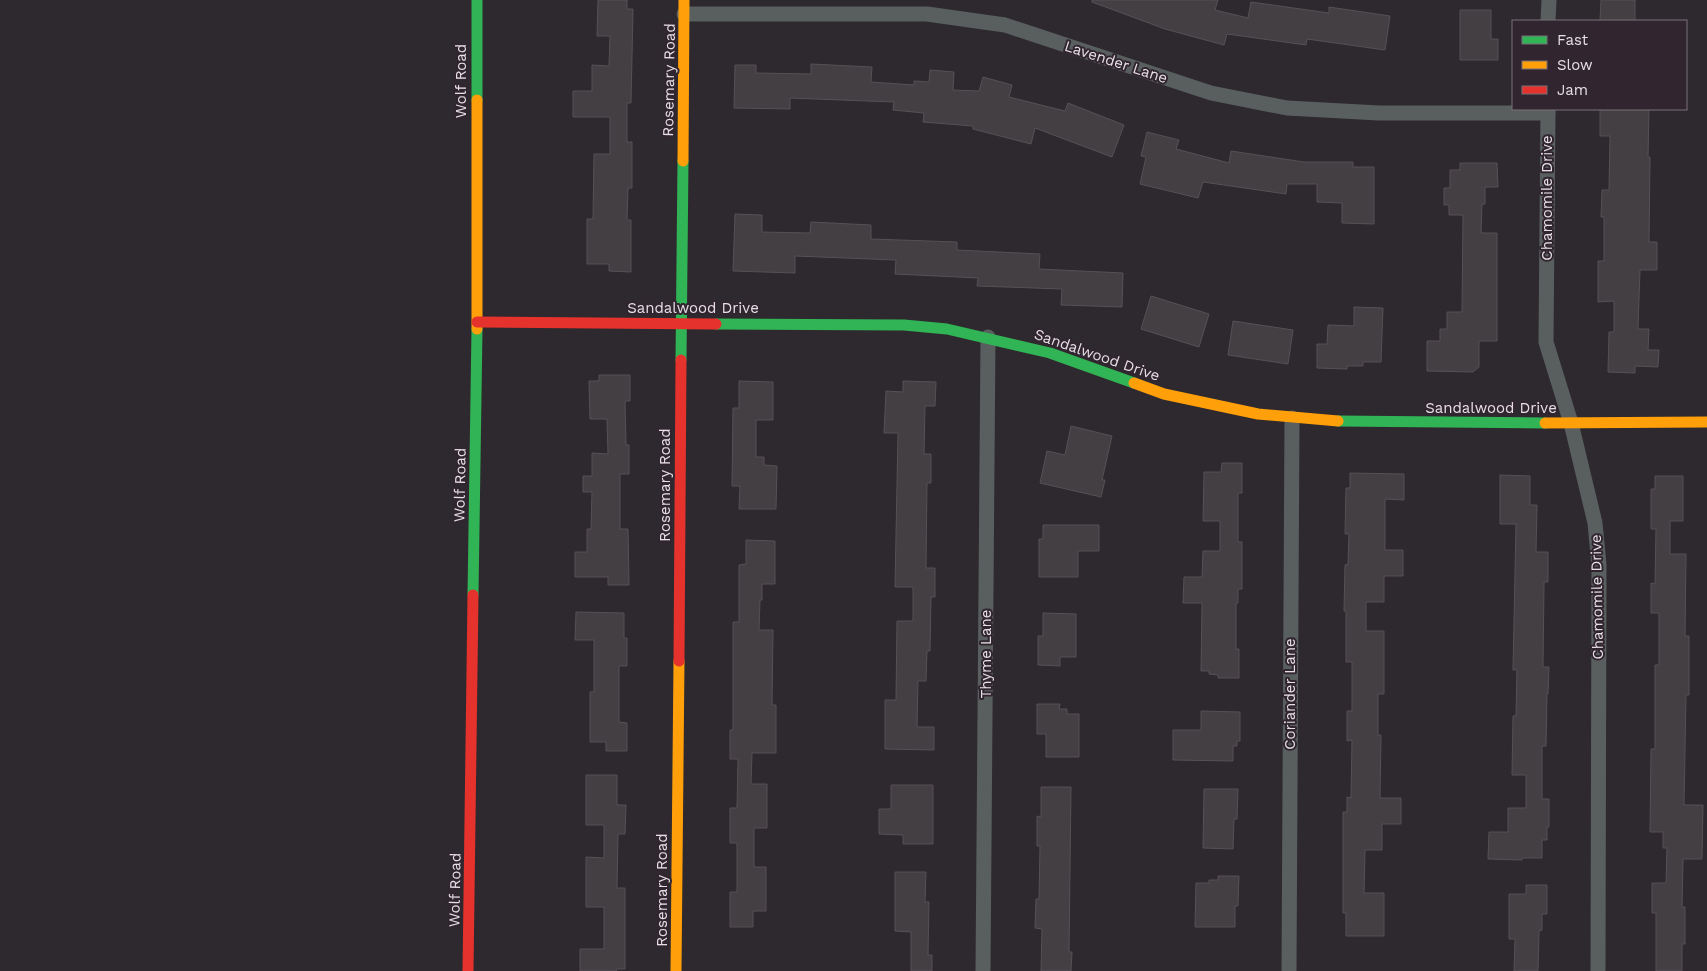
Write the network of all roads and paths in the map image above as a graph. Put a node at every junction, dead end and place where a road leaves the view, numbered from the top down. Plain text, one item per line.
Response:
1 (477, 0) edge
2 (1549, 0) edge
3 (684, 7) edge
4 (1548, 20) edge
5 (1548, 111) edge
6 (477, 322) junction
7 (681, 323) junction
8 (988, 337) junction
9 (1292, 418) junction
10 (1707, 422) edge
11 (1572, 424) junction
12 (468, 971) edge
13 (676, 971) edge
14 (983, 971) edge
15 (1289, 971) edge
16 (1598, 971) edge

1 - 6 street, Wolf Road
2 - 4 street
3 - 5 street, Lavender Lane
3 - 7 street, Rosemary Road
5 - 11 street, Chamomile Drive
6 - 7 street, Sandalwood Drive
6 - 12 street, Wolf Road
7 - 8 street, Sandalwood Drive
7 - 13 street, Rosemary Road
8 - 9 street, Sandalwood Drive
8 - 14 street, Thyme Lane
9 - 11 street, Sandalwood Drive
9 - 15 street, Coriander Lane
10 - 11 street, Sandalwood Drive
11 - 16 street, Chamomile Drive

